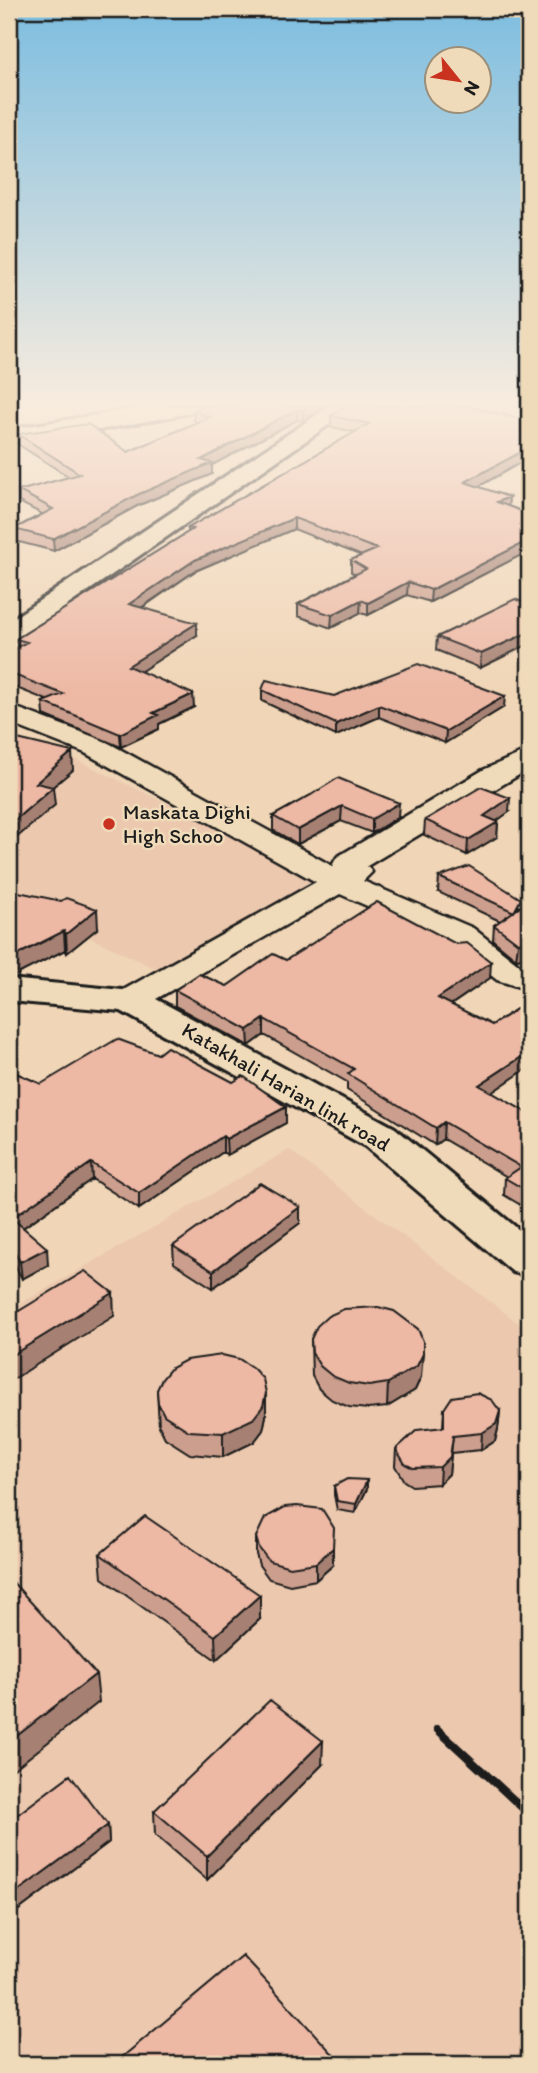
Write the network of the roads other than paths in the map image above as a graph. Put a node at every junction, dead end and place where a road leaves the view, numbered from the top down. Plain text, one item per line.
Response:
1 (202, 503) edge
2 (9, 634) edge
3 (9, 713) edge
4 (529, 758) edge
5 (339, 882) junction
6 (529, 980) edge
7 (9, 990) edge
8 (130, 1000) junction
9 (529, 1261) edge

1 - 2 main road
3 - 5 street
4 - 5 street
5 - 6 street
5 - 8 street
7 - 8 main road, Katakhali Harian link road
8 - 9 main road, Katakhali Harian link road

